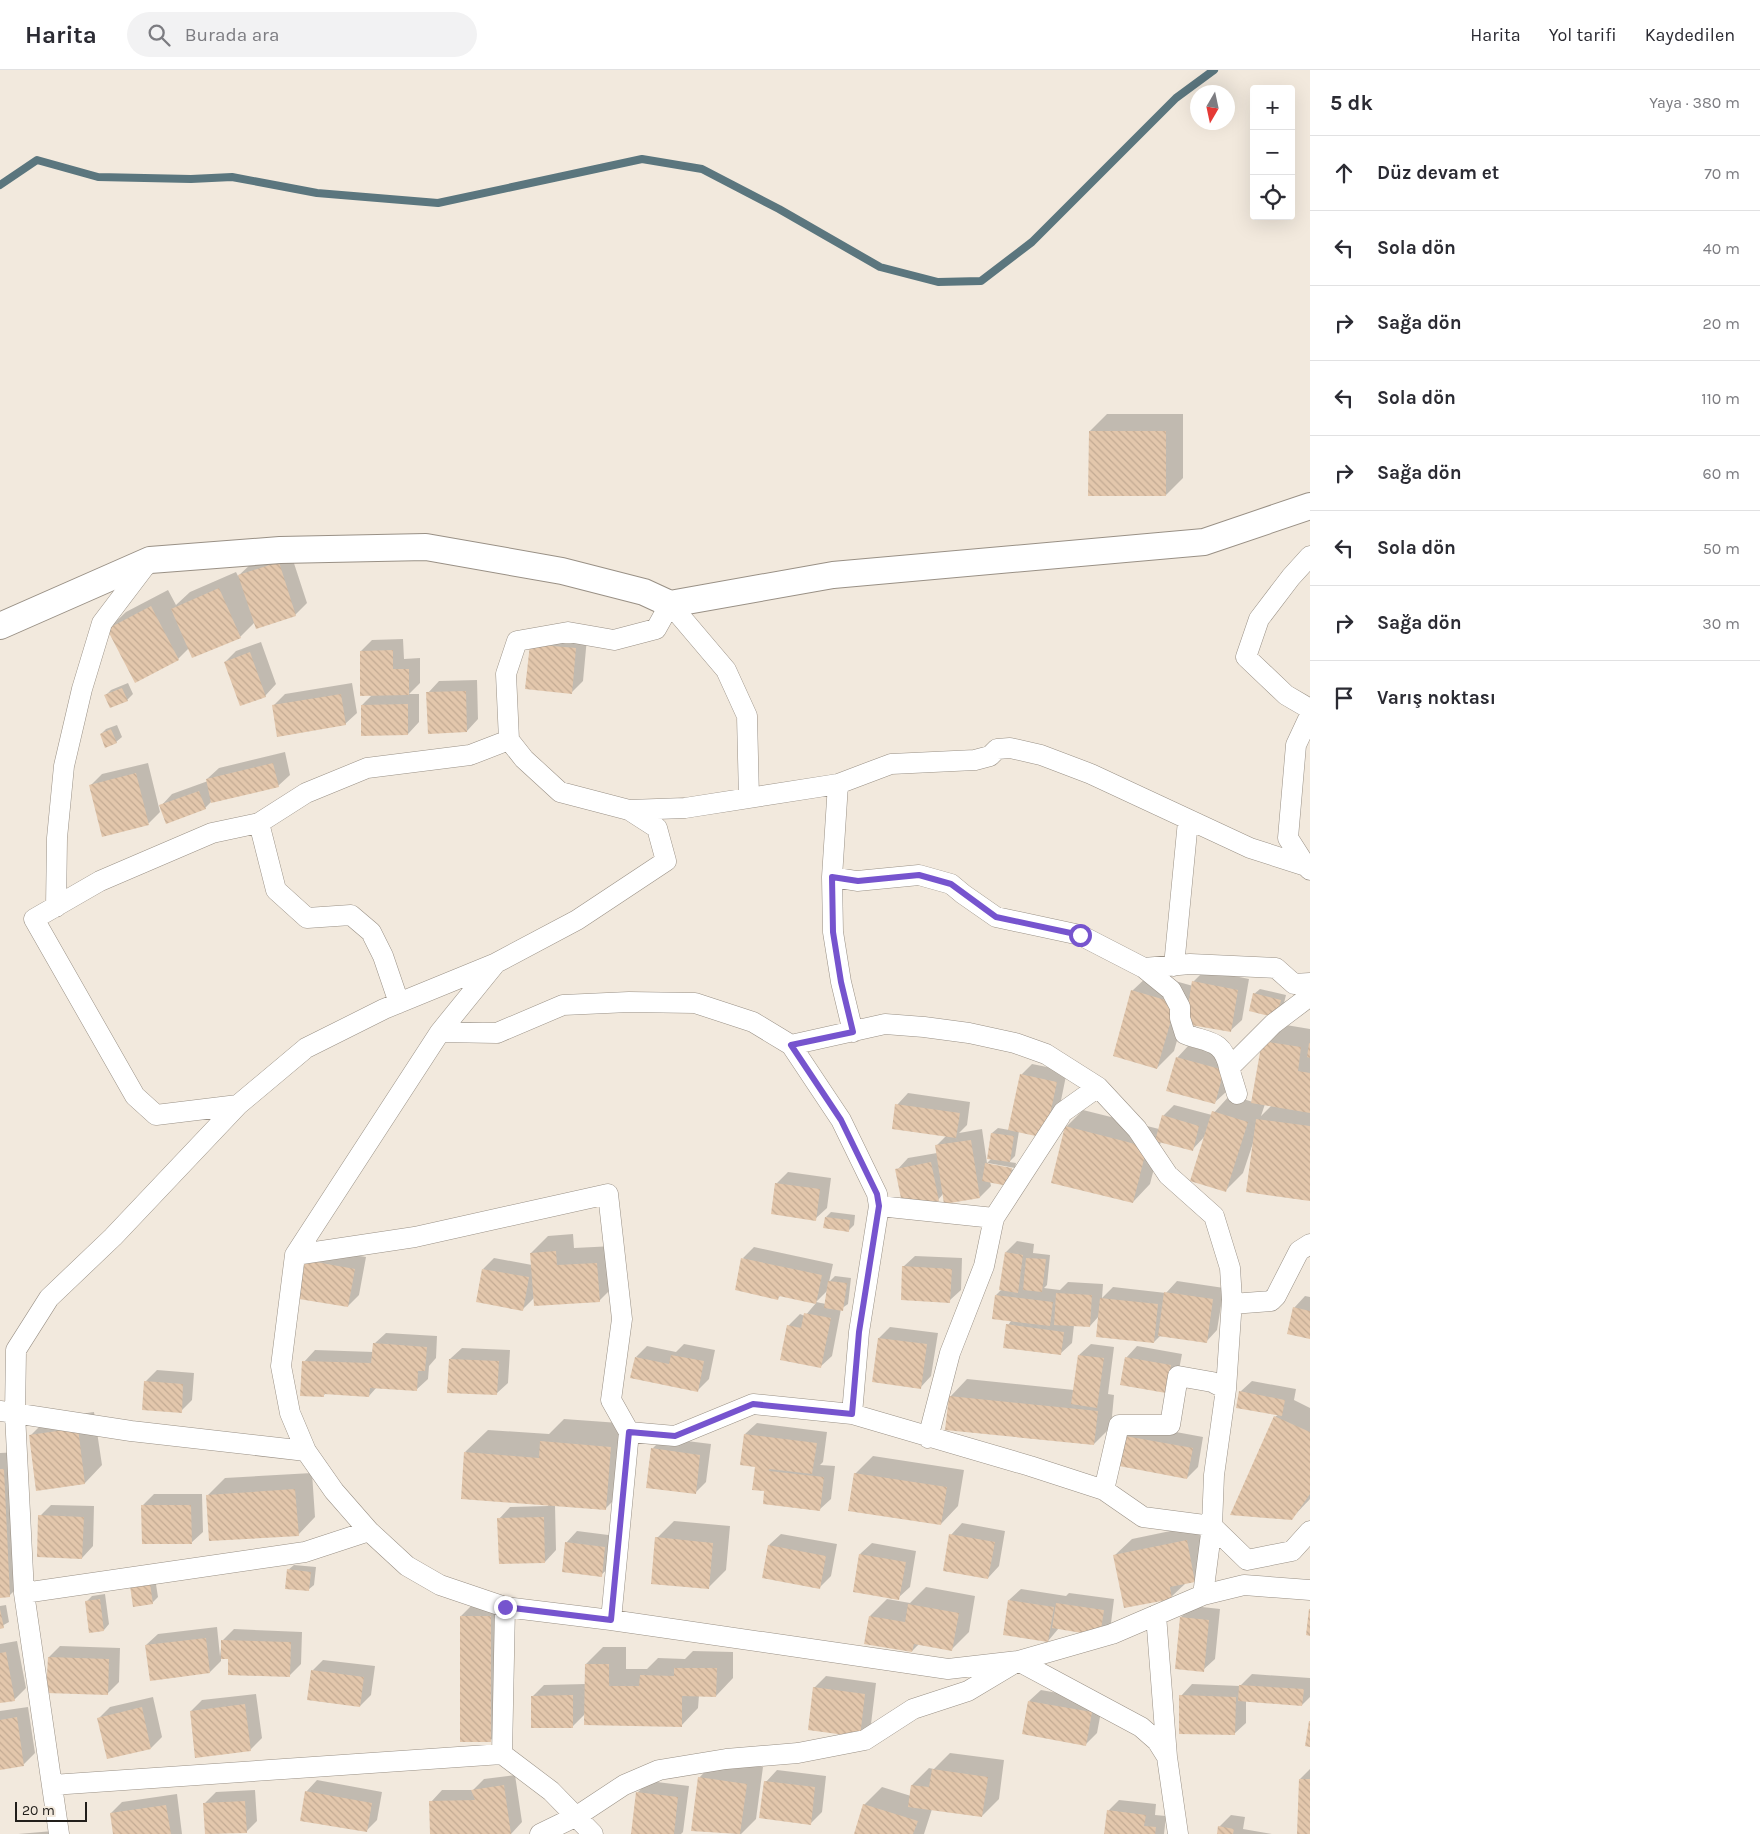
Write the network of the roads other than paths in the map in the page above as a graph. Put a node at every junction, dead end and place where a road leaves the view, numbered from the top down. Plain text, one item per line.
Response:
1 (1310, 506) edge
2 (1309, 558) edge
3 (150, 560) junction
4 (670, 604) junction
5 (0, 626) edge
6 (1310, 709) edge
7 (1310, 715) edge
8 (509, 740) junction
9 (838, 784) junction
10 (749, 798) junction
11 (629, 810) junction
12 (1188, 821) junction
13 (259, 823) junction
14 (1308, 868) edge
15 (832, 877) junction
16 (56, 907) junction
17 (496, 963) junction
18 (1174, 966) junction
19 (1144, 968) junction
20 (1310, 983) edge
21 (1310, 996) edge
22 (399, 1003) junction
23 (440, 1032) junction
24 (853, 1032) junction
25 (791, 1045) junction
26 (1229, 1068) junction
27 (1098, 1087) junction
28 (1237, 1094) dead end
29 (238, 1105) junction
30 (879, 1206) junction
31 (994, 1218) junction
32 (1310, 1244) edge
33 (295, 1254) junction
34 (1232, 1304) junction
35 (1226, 1389) junction
36 (8, 1413) edge
37 (852, 1414) junction
38 (629, 1432) junction
39 (928, 1438) junction
40 (306, 1451) junction
41 (1104, 1490) junction
42 (1212, 1526) junction
43 (369, 1531) junction
44 (1310, 1531) edge
45 (1292, 1551) junction
46 (1244, 1585) junction
47 (1310, 1590) edge
48 (24, 1593) junction
49 (1203, 1595) junction
50 (505, 1607) junction
51 (1156, 1615) junction
52 (611, 1620) junction
53 (1018, 1661) junction
54 (502, 1754) junction
55 (1167, 1757) junction
56 (52, 1784) junction
57 (577, 1816) junction
58 (59, 1834) edge
59 (540, 1834) edge
60 (593, 1834) edge
61 (1178, 1834) edge

1 - 4 street
2 - 6 street
3 - 4 street
3 - 5 street
3 - 16 street
4 - 8 street
4 - 10 street
7 - 14 street
8 - 11 street
8 - 13 street
9 - 10 street
9 - 12 street
9 - 15 street
10 - 11 street
11 - 17 street
12 - 14 street
12 - 18 street
13 - 16 street
13 - 22 street
15 - 19 street
15 - 24 street
16 - 29 street
17 - 22 street
17 - 23 street
18 - 19 street
18 - 20 street
19 - 26 street
21 - 26 street
22 - 29 street
23 - 25 street
23 - 33 street
24 - 25 street
24 - 27 street
25 - 30 street
26 - 28 street
27 - 31 street
27 - 34 street
29 - 36 street
30 - 31 street
30 - 37 street
31 - 39 street
32 - 34 street
33 - 38 street
33 - 40 street
34 - 35 street
35 - 41 street
35 - 42 street
36 - 40 street
36 - 48 street
37 - 38 street
37 - 39 street
38 - 52 street
39 - 41 street
40 - 43 street
41 - 42 street
42 - 45 street
42 - 49 street
43 - 48 street
43 - 50 street
44 - 45 street
45 - 46 street
46 - 47 street
46 - 49 street
48 - 56 street
49 - 51 street
50 - 52 street
50 - 54 street
51 - 53 street
51 - 55 street
52 - 53 street
53 - 55 street
53 - 57 street
54 - 56 street
54 - 57 street
55 - 61 street
56 - 58 street
57 - 59 street
57 - 60 street

